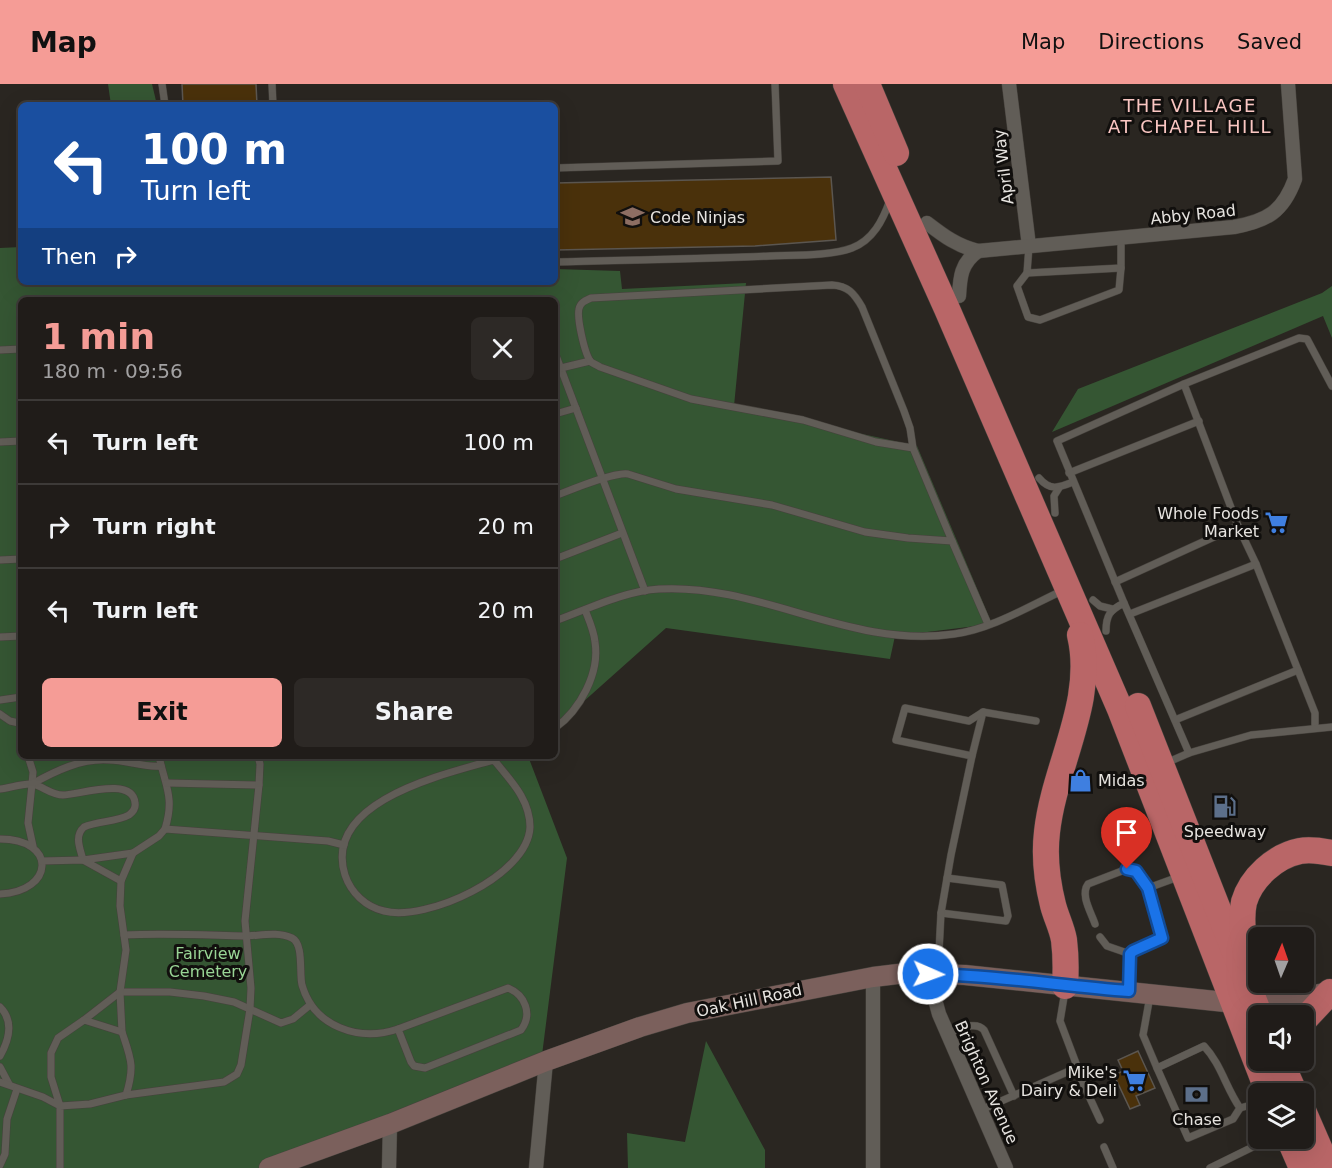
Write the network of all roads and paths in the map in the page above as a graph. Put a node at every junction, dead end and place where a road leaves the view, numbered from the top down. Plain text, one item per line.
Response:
1 (162, 84) edge
2 (272, 84) edge
3 (775, 84) edge
4 (846, 84) edge
5 (867, 84) edge
6 (1009, 84) edge
7 (1288, 84) edge
8 (165, 102) edge
9 (273, 102) edge
10 (558, 168) edge
11 (893, 189) junction
12 (927, 223) junction
13 (1121, 238) junction
14 (1029, 246) junction
15 (978, 251) junction
16 (558, 262) edge
17 (1121, 268) junction
18 (1027, 273) junction
19 (959, 297) junction
20 (18, 349) edge
21 (0, 350) edge
22 (558, 360) edge
23 (590, 361) junction
24 (561, 368) junction
25 (1184, 384) junction
26 (1332, 386) edge
27 (576, 408) junction
28 (558, 413) edge
29 (1199, 421) junction
30 (18, 441) edge
31 (0, 442) edge
32 (913, 448) junction
33 (1069, 472) junction
34 (603, 480) junction
35 (1073, 482) junction
36 (1051, 493) junction
37 (558, 495) edge
38 (1239, 526) junction
39 (622, 532) junction
40 (952, 541) junction
41 (558, 558) edge
42 (18, 559) edge
43 (0, 560) edge
44 (1256, 564) junction
45 (1114, 582) junction
46 (1068, 588) junction
47 (645, 591) junction
48 (1124, 603) junction
49 (585, 610) junction
50 (1104, 613) junction
51 (1130, 614) junction
52 (558, 620) edge
53 (988, 624) junction
54 (18, 636) edge
55 (0, 637) edge
56 (1298, 669) junction
57 (18, 697) edge
58 (0, 700) edge
59 (983, 712) junction
60 (0, 714) edge
61 (1175, 720) junction
62 (1036, 722) dead end
63 (18, 724) edge
64 (558, 726) edge
65 (1332, 727) edge
66 (1315, 728) junction
67 (1189, 753) junction
68 (972, 756) junction
69 (29, 759) edge
70 (160, 759) edge
71 (258, 759) edge
72 (494, 759) edge
73 (498, 759) edge
74 (1162, 765) junction
75 (161, 766) junction
76 (167, 783) junction
77 (32, 784) junction
78 (259, 785) junction
79 (0, 789) edge
80 (165, 829) junction
81 (255, 836) junction
82 (0, 839) edge
83 (344, 845) junction
84 (33, 846) junction
85 (133, 853) junction
86 (1332, 853) edge
87 (83, 860) junction
88 (42, 861) junction
89 (1186, 875) junction
90 (947, 878) junction
91 (121, 881) junction
92 (1148, 888) junction
93 (0, 894) edge
94 (941, 913) junction
95 (1095, 924) dead end
96 (124, 935) junction
97 (246, 936) junction
98 (1100, 937) dead end
99 (1130, 954) junction
100 (933, 974) junction
101 (873, 976) junction
102 (1065, 986) junction
103 (1129, 991) junction
104 (1331, 991) edge
105 (120, 992) junction
106 (1150, 993) junction
107 (310, 1005) junction
108 (1249, 1005) edge
109 (1249, 1005) edge
110 (1250, 1005) edge
111 (1261, 1005) edge
112 (0, 1006) edge
113 (1248, 1007) edge
114 (250, 1009) junction
115 (1314, 1009) edge
116 (84, 1020) junction
117 (398, 1029) junction
118 (122, 1032) junction
119 (948, 1033) junction
120 (0, 1056) edge
121 (546, 1061) junction
122 (0, 1067) edge
123 (1076, 1068) junction
124 (1157, 1068) junction
125 (0, 1082) edge
126 (9, 1084) junction
127 (17, 1089) junction
128 (126, 1095) junction
129 (1014, 1095) junction
130 (60, 1106) junction
131 (1248, 1106) edge
132 (1240, 1108) junction
133 (981, 1110) junction
134 (1100, 1120) dead end
135 (390, 1124) junction
136 (1314, 1136) edge
137 (1104, 1147) dead end
138 (1249, 1149) edge
139 (1294, 1149) edge
140 (0, 1165) edge
141 (60, 1168) edge
142 (269, 1168) edge
143 (388, 1168) edge
144 (536, 1168) edge
145 (873, 1168) edge
146 (1006, 1168) edge
147 (1113, 1168) edge
148 (1210, 1168) edge
149 (1302, 1168) edge
150 (1328, 1168) edge

1 - 8 lane
2 - 9 lane
3 - 10 lane
4 - 11 highway
5 - 12 highway
6 - 14 street, April Way
7 - 13 street, Abby Road
11 - 16 lane
11 - 46 highway
12 - 15 street, Abby Road
12 - 19 highway
13 - 14 street, Abby Road
13 - 17 lane
14 - 15 street, Abby Road
14 - 18 lane
15 - 19 street
17 - 18 lane
17 - 18 lane
19 - 36 highway
20 - 21 lane
22 - 24 lane
23 - 24 lane
23 - 32 lane
23 - 32 lane
24 - 27 lane
25 - 26 lane
25 - 29 lane
25 - 33 lane
27 - 28 lane
27 - 34 lane
29 - 33 lane
29 - 38 lane
30 - 31 lane
32 - 40 lane
33 - 35 lane
34 - 37 lane
34 - 39 lane
34 - 40 lane
35 - 36 lane
35 - 45 lane
36 - 50 highway
38 - 44 lane
38 - 45 lane
39 - 41 lane
39 - 47 lane
40 - 53 lane
42 - 43 lane
44 - 51 lane
44 - 56 lane
45 - 48 lane
46 - 53 lane
46 - 89 highway
46 - 102 highway
47 - 49 lane
47 - 53 lane
48 - 50 lane
48 - 51 lane
49 - 52 lane
49 - 64 lane
50 - 74 highway
51 - 61 lane
54 - 55 lane
56 - 61 lane
56 - 66 lane
57 - 58 lane
59 - 62 lane
59 - 68 lane
59 - 68 lane
60 - 63 lane
61 - 67 lane
65 - 66 lane
66 - 67 lane
67 - 74 lane
68 - 90 lane
69 - 77 lane
70 - 75 lane
71 - 78 lane
72 - 83 lane
73 - 83 lane
74 - 109 highway
75 - 76 lane
75 - 77 lane
76 - 78 lane
76 - 80 lane
77 - 79 lane
77 - 84 lane
77 - 87 lane
78 - 81 lane
80 - 81 lane
80 - 85 lane
81 - 83 lane
81 - 97 lane
82 - 84 lane
84 - 88 lane
85 - 87 lane
85 - 91 lane
86 - 110 highway
87 - 88 lane
87 - 91 lane
88 - 93 lane
89 - 92 lane
89 - 108 highway
90 - 94 lane
90 - 94 lane
91 - 96 lane
92 - 95 lane
92 - 99 lane
94 - 100 lane
96 - 97 lane
96 - 105 lane
97 - 107 lane
97 - 114 lane
98 - 99 lane
99 - 103 lane
100 - 101 street, Oak Hill Road
100 - 102 street, Oak Hill Road
100 - 119 street, Brighton Avenue
101 - 121 street, Oak Hill Road
101 - 145 street
102 - 103 street, Oak Hill Road
102 - 123 lane
103 - 106 street, Oak Hill Road
104 - 111 street, Oak Hill Road
104 - 115 highway
105 - 114 lane
105 - 116 lane
105 - 118 lane
106 - 113 street, Oak Hill Road
106 - 124 lane
107 - 114 lane
107 - 117 lane
112 - 120 lane
114 - 128 lane
116 - 118 lane
116 - 130 lane
117 - 117 lane
118 - 128 lane
119 - 129 lane
119 - 133 street, Brighton Avenue
121 - 135 street, Oak Hill Road
121 - 144 street
122 - 126 lane
123 - 129 lane
123 - 134 lane
124 - 132 lane
124 - 132 lane
125 - 126 lane
126 - 127 lane
127 - 130 lane
127 - 140 lane
128 - 130 lane
129 - 133 lane
130 - 141 lane
131 - 132 lane
133 - 146 street, Brighton Avenue
135 - 142 street, Oak Hill Road
135 - 143 street
136 - 150 highway
137 - 147 lane
138 - 148 lane
139 - 149 highway

